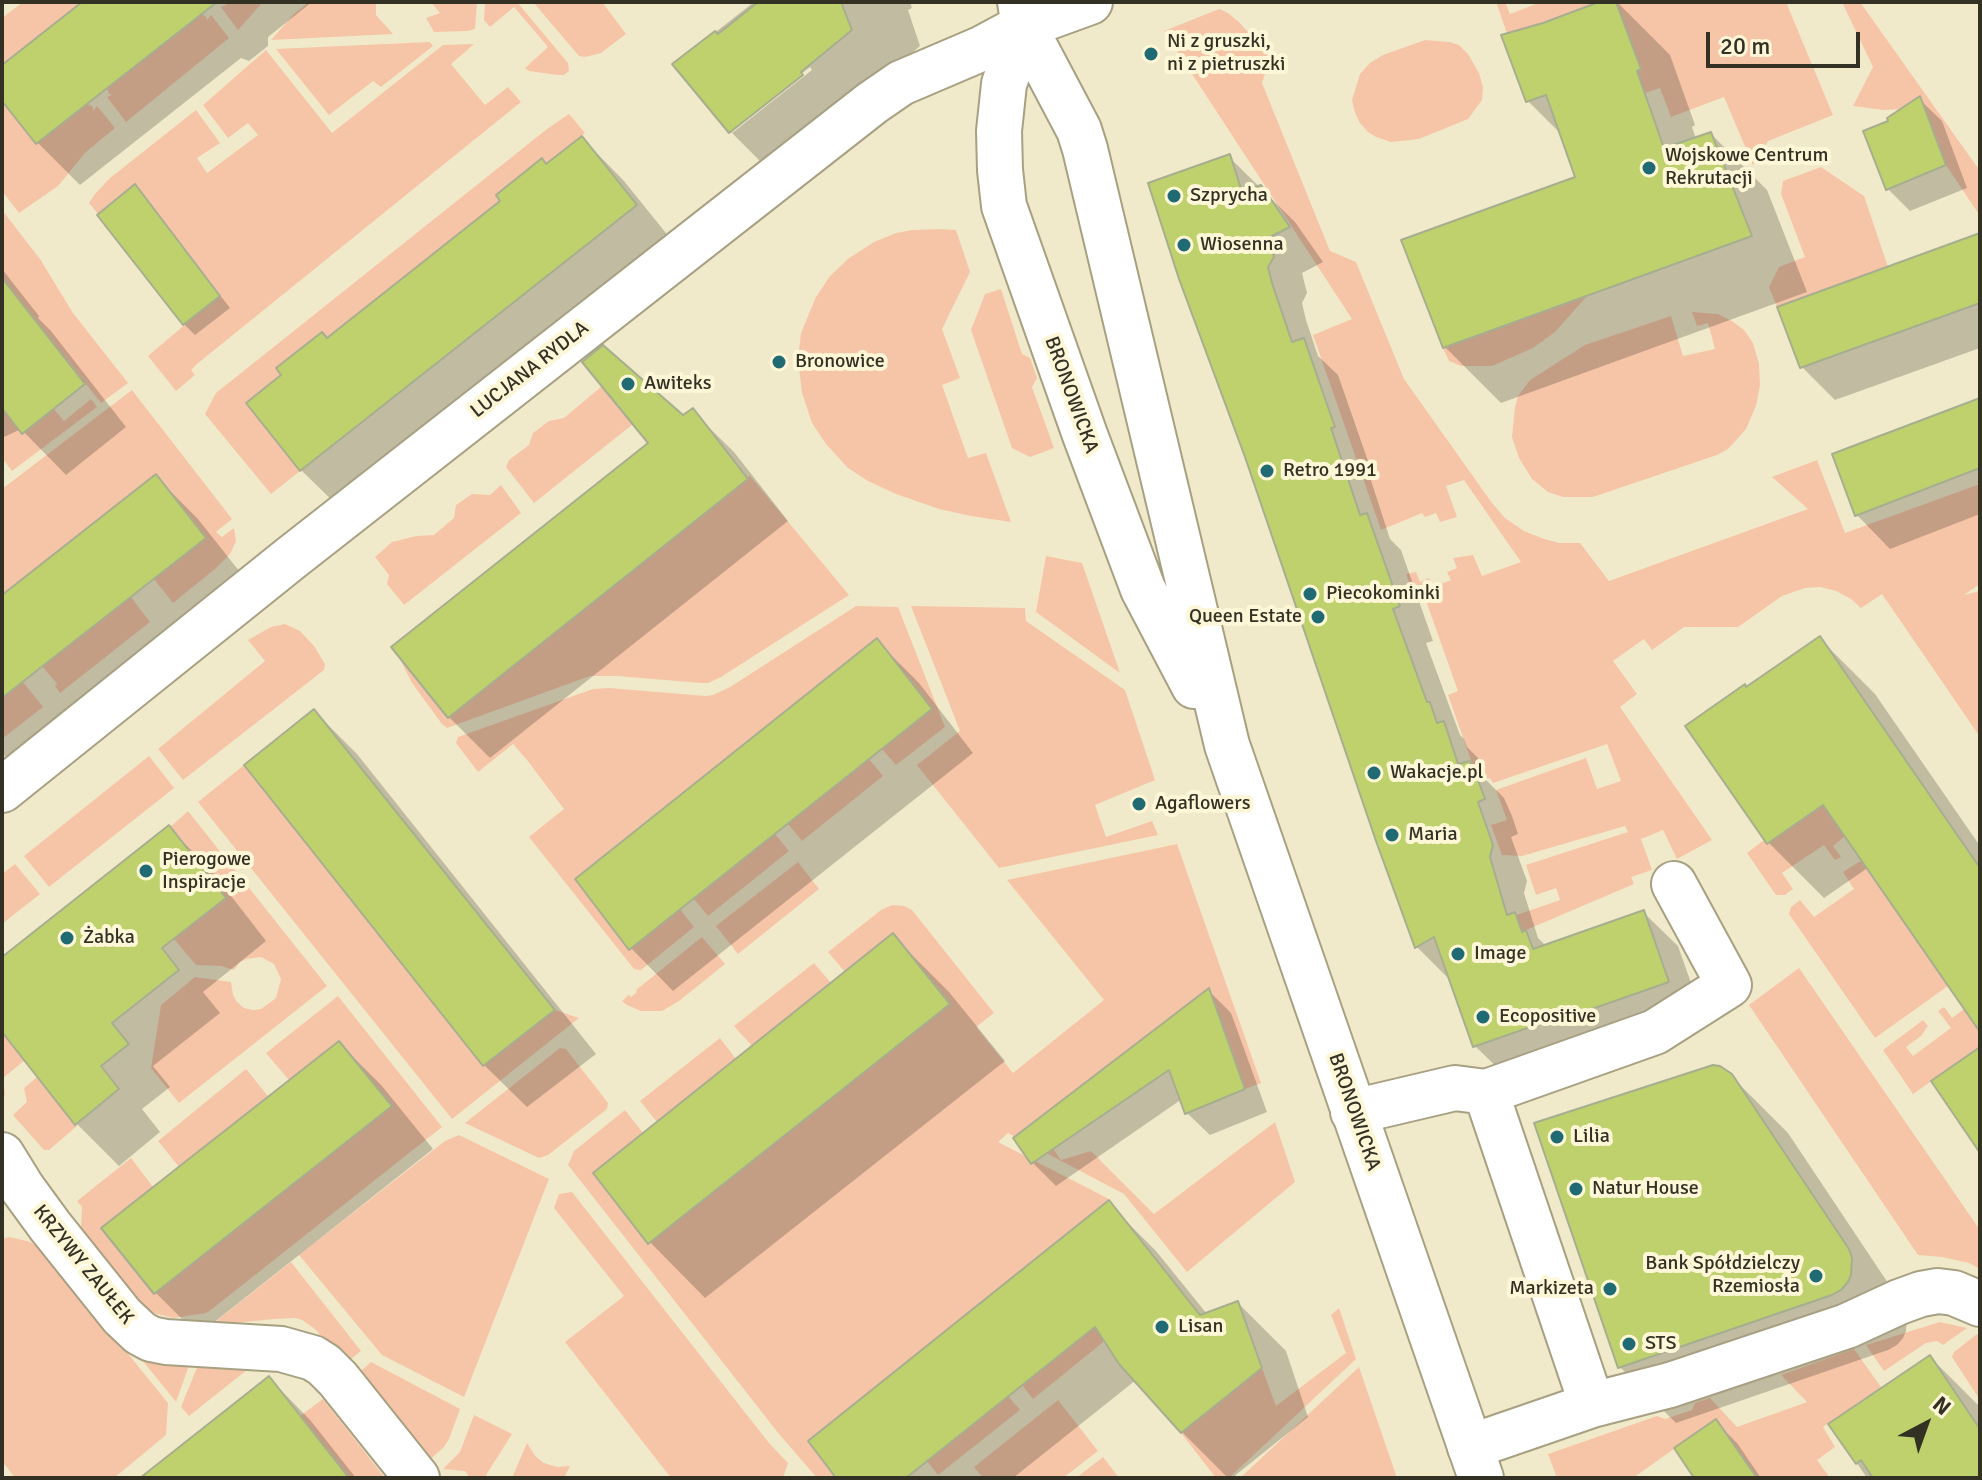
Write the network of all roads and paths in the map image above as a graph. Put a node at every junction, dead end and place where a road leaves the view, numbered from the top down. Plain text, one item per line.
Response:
1 (1090, 2) edge
2 (1022, 14) edge
3 (1227, 745) junction
4 (2, 790) edge
5 (1674, 884) dead end
6 (1486, 1092) junction
7 (1353, 1112) junction
8 (12, 1172) edge
9 (1980, 1304) edge
10 (1592, 1405) junction
11 (1476, 1462) edge
12 (417, 1478) edge

1 - 2 street, LUCJANA RYDLA
2 - 3 street, BRONOWICKA
2 - 3 street, BRONOWICKA
2 - 4 street, LUCJANA RYDLA
3 - 7 street, BRONOWICKA
5 - 6 street
6 - 7 street
6 - 10 street
7 - 11 street, BRONOWICKA
8 - 12 street, KRZYWY ZAUŁEK
9 - 10 street
10 - 11 street

